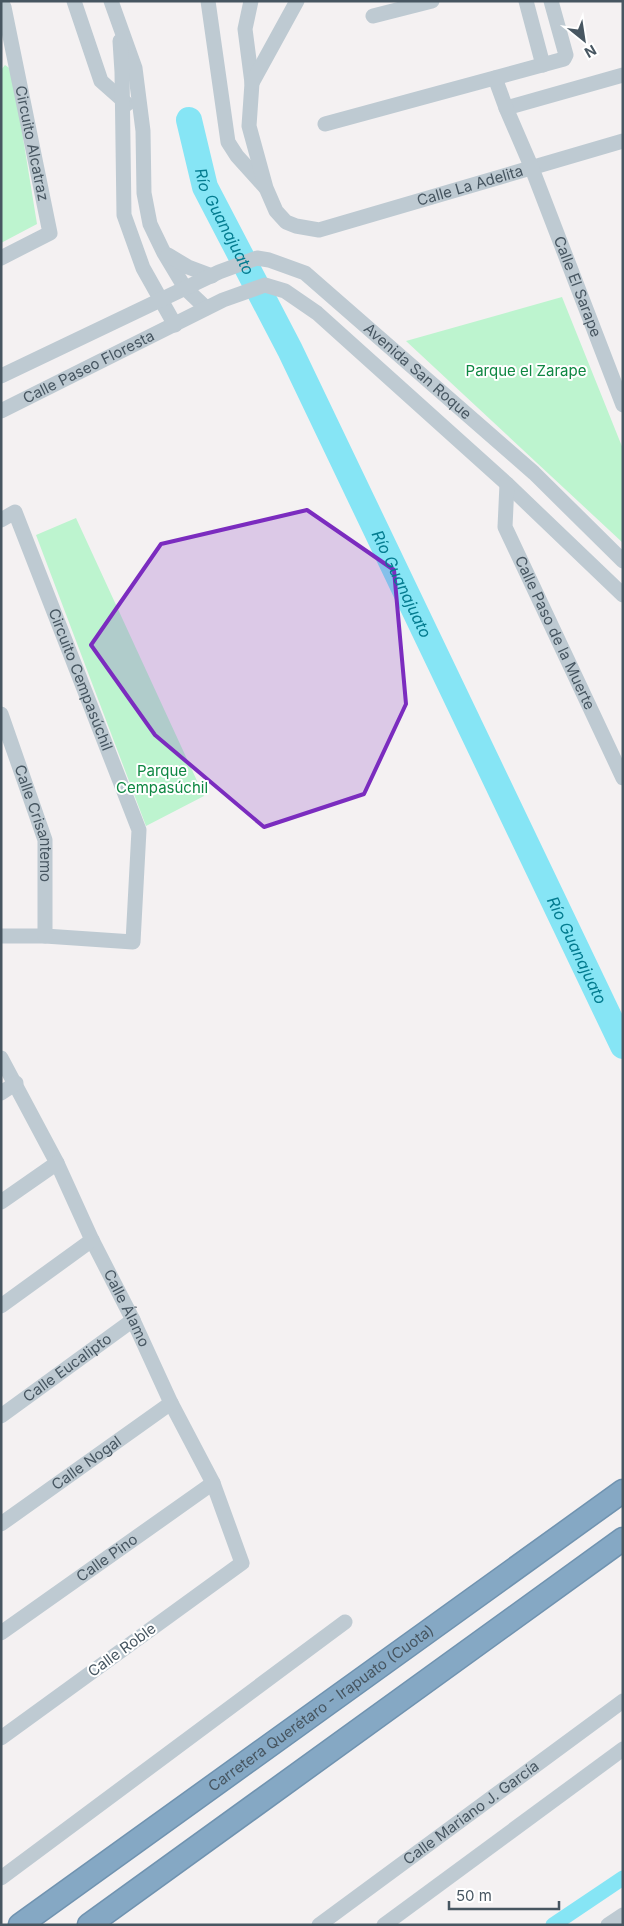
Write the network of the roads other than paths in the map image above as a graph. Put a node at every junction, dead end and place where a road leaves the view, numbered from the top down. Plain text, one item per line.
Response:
1 (74, 1) edge
2 (112, 1) edge
3 (208, 1) edge
4 (251, 1) edge
5 (297, 1) edge
6 (526, 1) edge
7 (551, 1) edge
8 (1, 2) edge
9 (424, 2) edge
10 (373, 16) dead end
11 (118, 18) junction
12 (543, 65) junction
13 (623, 75) edge
14 (495, 78) junction
15 (252, 82) junction
16 (123, 101) junction
17 (506, 108) junction
18 (141, 117) junction
19 (325, 124) dead end
20 (623, 141) edge
21 (531, 166) junction
22 (266, 188) junction
23 (164, 253) junction
24 (1, 258) edge
25 (216, 274) junction
26 (185, 288) junction
27 (161, 300) junction
28 (206, 308) junction
29 (175, 325) junction
30 (1, 376) edge
31 (623, 406) edge
32 (1, 411) edge
33 (507, 484) junction
34 (1, 520) edge
35 (623, 561) edge
36 (623, 595) edge
37 (1, 714) edge
38 (623, 778) edge
39 (1, 936) edge
40 (44, 936) junction
41 (1, 1058) edge
42 (16, 1083) junction
43 (1, 1093) edge
44 (57, 1163) junction
45 (1, 1202) edge
46 (92, 1240) junction
47 (1, 1306) edge
48 (133, 1320) junction
49 (171, 1403) junction
50 (1, 1416) edge
51 (212, 1483) junction
52 (623, 1491) edge
53 (1, 1524) edge
54 (623, 1539) edge
55 (242, 1563) joint
56 (345, 1622) dead end
57 (1, 1633) edge
58 (623, 1701) edge
59 (1, 1738) edge
60 (623, 1748) edge
61 (1, 1878) edge
62 (623, 1915) edge
63 (20, 1925) edge
64 (89, 1925) edge
65 (319, 1925) edge
66 (384, 1925) edge
67 (608, 1925) edge

1 - 16 street
2 - 11 street
3 - 22 street
4 - 15 street
5 - 15 street
6 - 12 street
7 - 12 street
8 - 24 street, Circuito Alcatraz
9 - 10 street
11 - 16 street
11 - 18 street
12 - 14 street
13 - 17 street
14 - 17 street, Calle El Sarape
14 - 19 street
15 - 22 street
16 - 18 street
16 - 27 street
17 - 21 street, Calle El Sarape
18 - 23 street
20 - 21 street, Calle La Adelita
21 - 22 street, Calle La Adelita
21 - 31 street, Calle El Sarape
23 - 25 street
23 - 26 street
25 - 26 street, Avenida San Roque
25 - 35 street, Avenida San Roque
26 - 27 street, Avenida San Roque
26 - 28 street
27 - 29 street
27 - 30 street, Calle Paseo Floresta
28 - 29 street, Avenida San Roque
28 - 33 street, Avenida San Roque
29 - 32 street, Calle Paseo Floresta
33 - 36 street, Avenida San Roque
33 - 38 street, Calle Paso de la Muerte
34 - 40 street, Circuito Cempasúchil
37 - 40 street, Calle Crisantemo
39 - 40 street, Circuito Cempasúchil
41 - 42 street, Calle Álamo
42 - 43 street
42 - 44 street, Calle Álamo
44 - 45 street
44 - 46 street, Calle Álamo
46 - 47 street
46 - 48 street, Calle Álamo
48 - 49 street, Calle Álamo
48 - 50 street, Calle Eucalipto
49 - 51 street, Calle Álamo
49 - 53 street, Calle Nogal
51 - 55 street, Calle Álamo
51 - 57 street, Calle Pino
52 - 63 highway, Carretera Querétaro - Irapuato (Cuota)
54 - 64 highway
55 - 59 street, Calle Roble
56 - 61 street
58 - 65 street, Calle Mariano J. García
60 - 66 street
62 - 67 street

